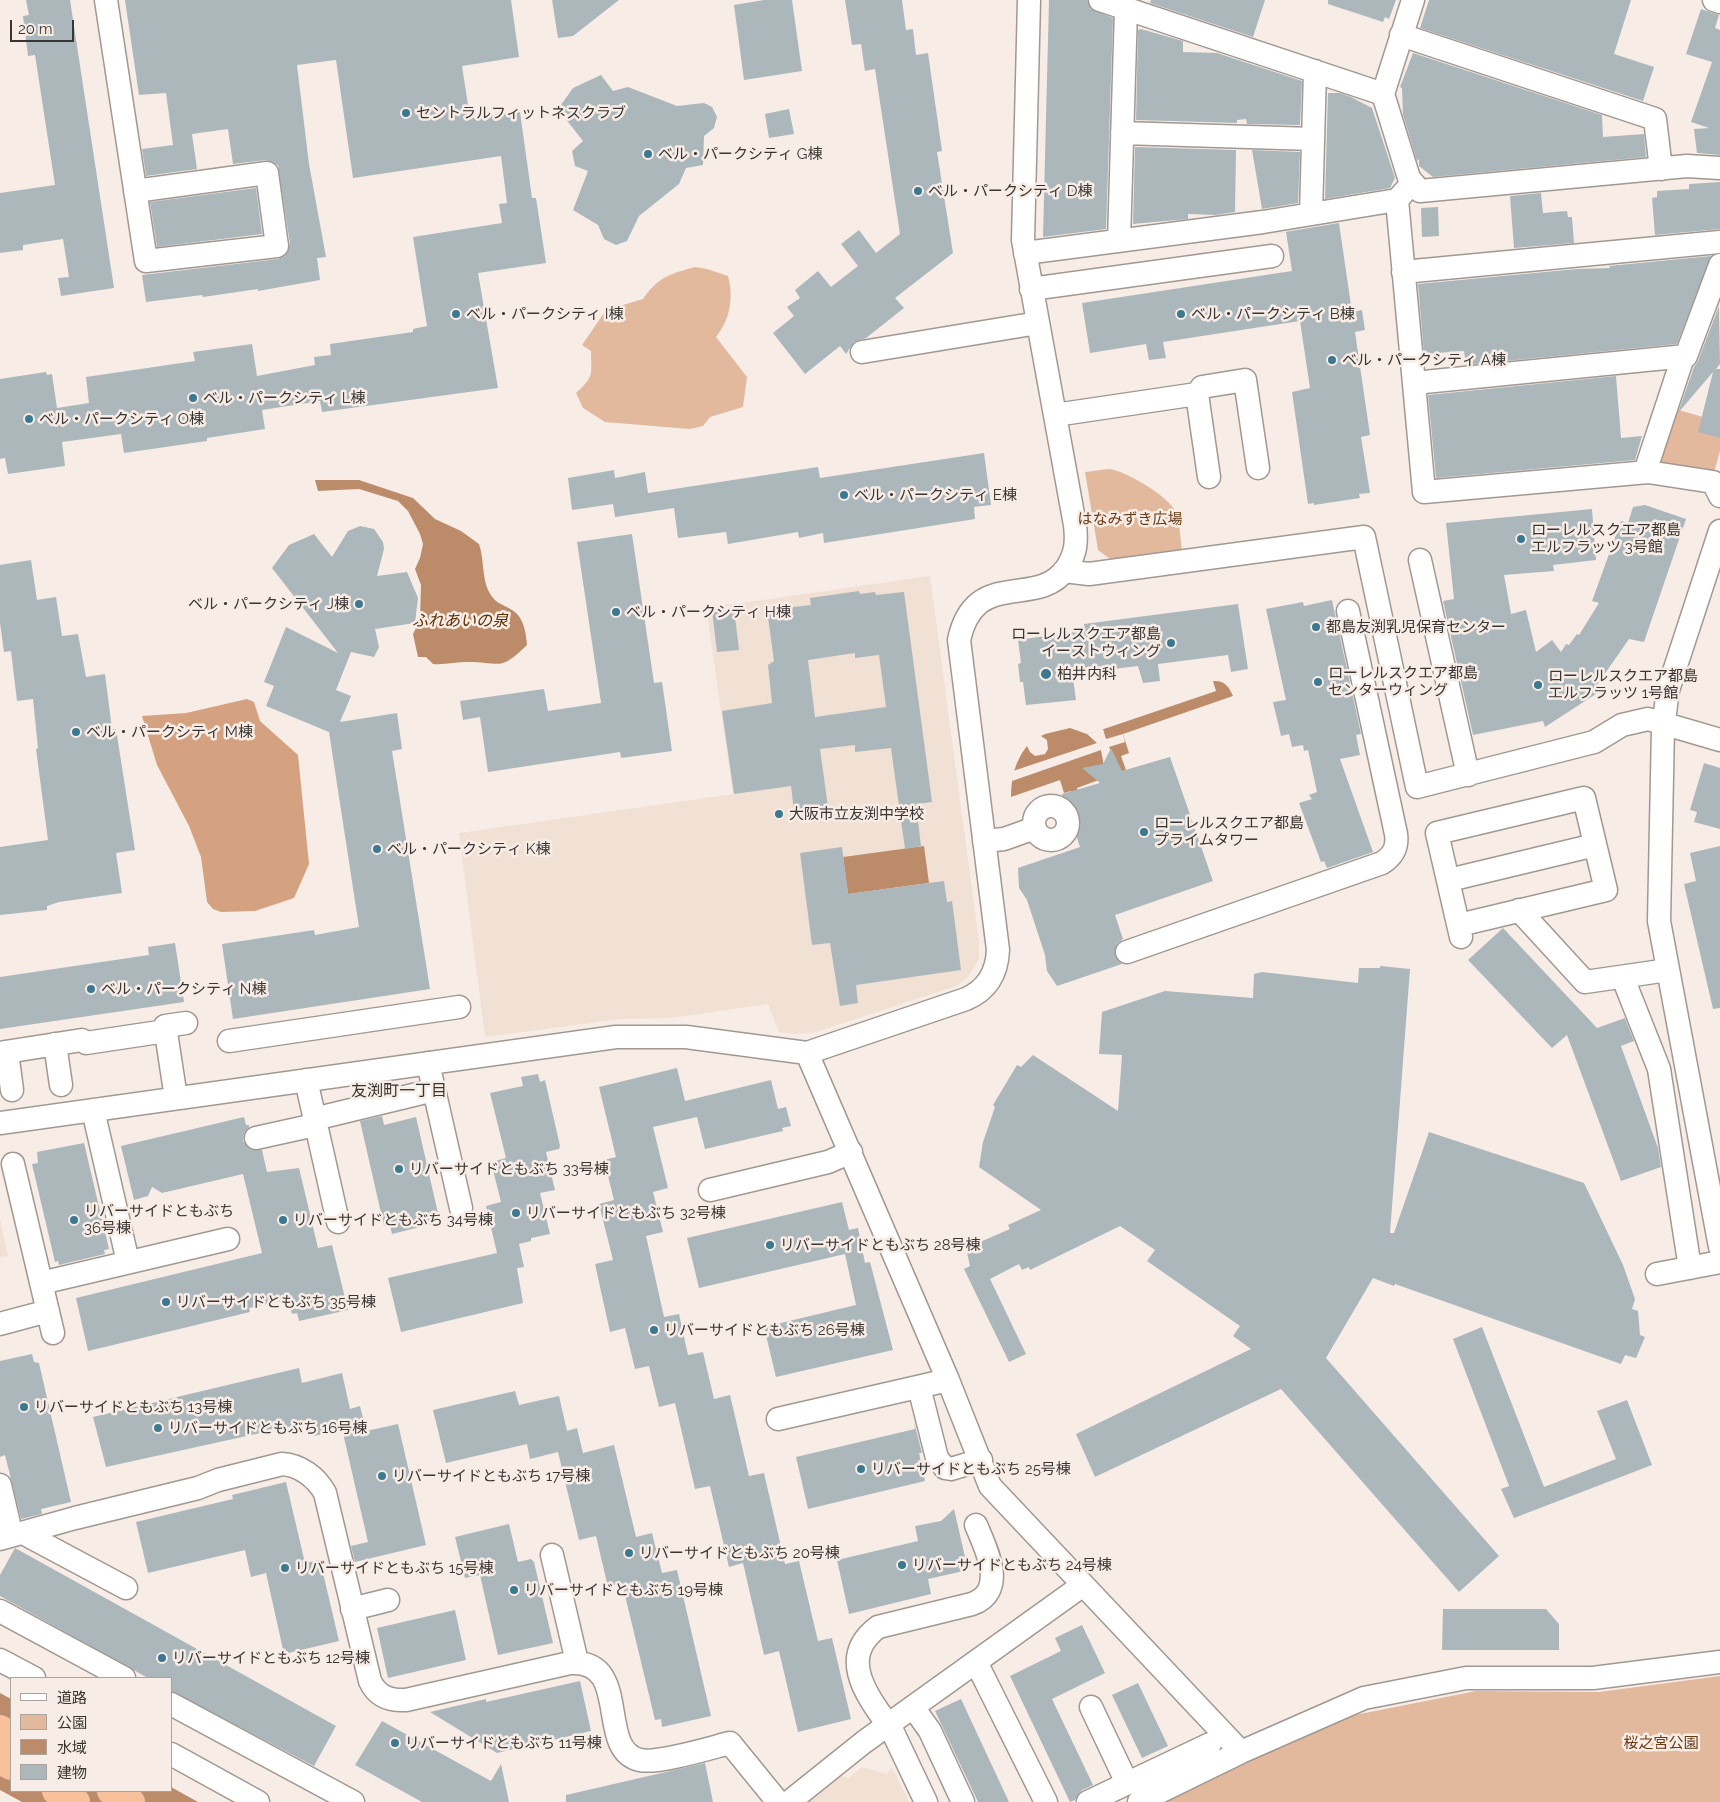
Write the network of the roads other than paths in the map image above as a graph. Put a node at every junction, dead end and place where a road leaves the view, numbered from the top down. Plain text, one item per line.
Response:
1 (106, 0) edge
2 (1029, 0) edge
3 (1100, 0) edge
4 (1413, 0) edge
5 (1714, 0) edge
6 (1720, 2) edge
7 (1126, 9) junction
8 (1401, 35) junction
9 (1315, 71) junction
10 (1383, 94) junction
11 (1122, 133) junction
12 (1313, 139) junction
13 (1720, 168) edge
14 (1661, 169) junction
15 (1412, 183) junction
16 (135, 191) junction
17 (1397, 200) junction
18 (1311, 214) junction
19 (1119, 241) junction
20 (1720, 242) edge
21 (1025, 253) junction
22 (1272, 256) dead end
23 (1720, 265) edge
24 (1403, 272) junction
25 (1032, 289) junction
26 (1038, 323) junction
27 (861, 353) dead end
28 (1683, 357) junction
29 (1414, 383) junction
30 (1197, 394) junction
31 (1055, 415) junction
32 (1258, 468) dead end
33 (1646, 472) junction
34 (1209, 477) dead end
35 (1720, 496) edge
36 (1720, 531) edge
37 (1420, 560) dead end
38 (1064, 571) junction
39 (1382, 619) junction
40 (1664, 723) junction
41 (1720, 740) edge
42 (1468, 775) junction
43 (1035, 828) dead end
44 (984, 840) junction
45 (1595, 845) junction
46 (1449, 880) junction
47 (1519, 910) junction
48 (1127, 952) dead end
49 (1668, 970) junction
50 (1623, 978) junction
51 (459, 1007) dead end
52 (229, 1041) dead end
53 (55, 1044) junction
54 (3, 1052) edge
55 (808, 1053) junction
56 (428, 1063) junction
57 (306, 1080) junction
58 (61, 1085) dead end
59 (12, 1090) dead end
60 (434, 1090) junction
61 (176, 1098) junction
62 (93, 1110) junction
63 (314, 1122) junction
64 (0, 1123) edge
65 (256, 1138) dead end
66 (851, 1152) junction
67 (13, 1164) dead end
68 (710, 1190) dead end
69 (461, 1208) dead end
70 (338, 1222) dead end
71 (228, 1239) dead end
72 (1720, 1247) edge
73 (128, 1262) junction
74 (1720, 1262) edge
75 (1690, 1268) junction
76 (1657, 1274) dead end
77 (41, 1283) junction
78 (48, 1311) junction
79 (0, 1324) edge
80 (53, 1333) dead end
81 (948, 1380) junction
82 (920, 1387) junction
83 (778, 1419) dead end
84 (981, 1460) junction
85 (0, 1485) edge
86 (976, 1525) dead end
87 (10, 1537) edge
88 (552, 1554) dead end
89 (1084, 1585) junction
90 (126, 1588) dead end
91 (388, 1600) dead end
92 (352, 1609) junction
93 (0, 1611) edge
94 (0, 1660) edge
95 (577, 1662) junction
96 (976, 1662) junction
97 (1720, 1662) edge
98 (32, 1677) edge
99 (122, 1677) edge
100 (172, 1705) edge
101 (913, 1707) junction
102 (1091, 1707) dead end
103 (889, 1724) junction
104 (1210, 1744) dead end
105 (1241, 1752) junction
106 (172, 1755) edge
107 (58, 1792) edge
108 (113, 1792) edge
109 (1133, 1793) edge
110 (76, 1802) edge
111 (131, 1802) edge
112 (258, 1802) edge
113 (353, 1802) edge
114 (778, 1802) edge
115 (789, 1802) edge
116 (926, 1802) edge
117 (963, 1802) edge
118 (1046, 1802) edge
119 (1088, 1802) edge

1 - 16 street
2 - 21 street
3 - 7 street
4 - 8 street
5 - 6 street
7 - 9 street
7 - 11 street
8 - 10 street
8 - 14 street
9 - 10 street
9 - 12 street
10 - 15 street
11 - 12 street
11 - 19 street
12 - 18 street
13 - 14 street
14 - 15 street
15 - 17 street
16 - 16 street
17 - 18 street
17 - 24 street
18 - 19 street
19 - 21 street
20 - 24 street
21 - 25 street
22 - 25 street
23 - 28 street
24 - 29 street
25 - 26 street
26 - 27 street
26 - 31 street
28 - 29 street
28 - 33 street
29 - 33 street
30 - 31 street
30 - 32 street
30 - 34 street
31 - 38 street
33 - 35 street
36 - 40 street
37 - 42 street
38 - 39 street
38 - 44 street
39 - 42 street
39 - 48 street
40 - 41 street
40 - 42 street
40 - 49 street
43 - 44 street
44 - 55 street
45 - 46 street
45 - 46 street
45 - 47 street
46 - 47 street
47 - 50 street
49 - 50 street
49 - 72 street
50 - 75 street
51 - 52 street
53 - 54 street
53 - 58 street
53 - 61 street
54 - 59 street
55 - 56 street
55 - 66 street
56 - 57 street
56 - 60 street
57 - 61 street
57 - 63 street
60 - 63 street
60 - 69 street
61 - 62 street
62 - 64 street
62 - 73 street
63 - 65 street
63 - 70 street
66 - 68 street
66 - 81 street
67 - 77 street
71 - 73 street
73 - 77 street
74 - 75 street
75 - 76 street
77 - 78 street
78 - 79 street
78 - 80 street
81 - 82 street
81 - 84 street
82 - 83 street
82 - 84 street
84 - 89 street
85 - 87 street
86 - 103 street
87 - 90 street
87 - 92 street
88 - 95 street
89 - 96 street
89 - 105 street
91 - 92 street
92 - 95 street
93 - 99 street
94 - 98 street
95 - 114 street
96 - 101 street
96 - 118 street
97 - 105 street
100 - 113 street
101 - 103 street
101 - 117 street
102 - 109 street
103 - 115 street
103 - 116 street
104 - 109 street
105 - 109 street
106 - 112 street
107 - 110 highway
108 - 111 highway
109 - 119 street

